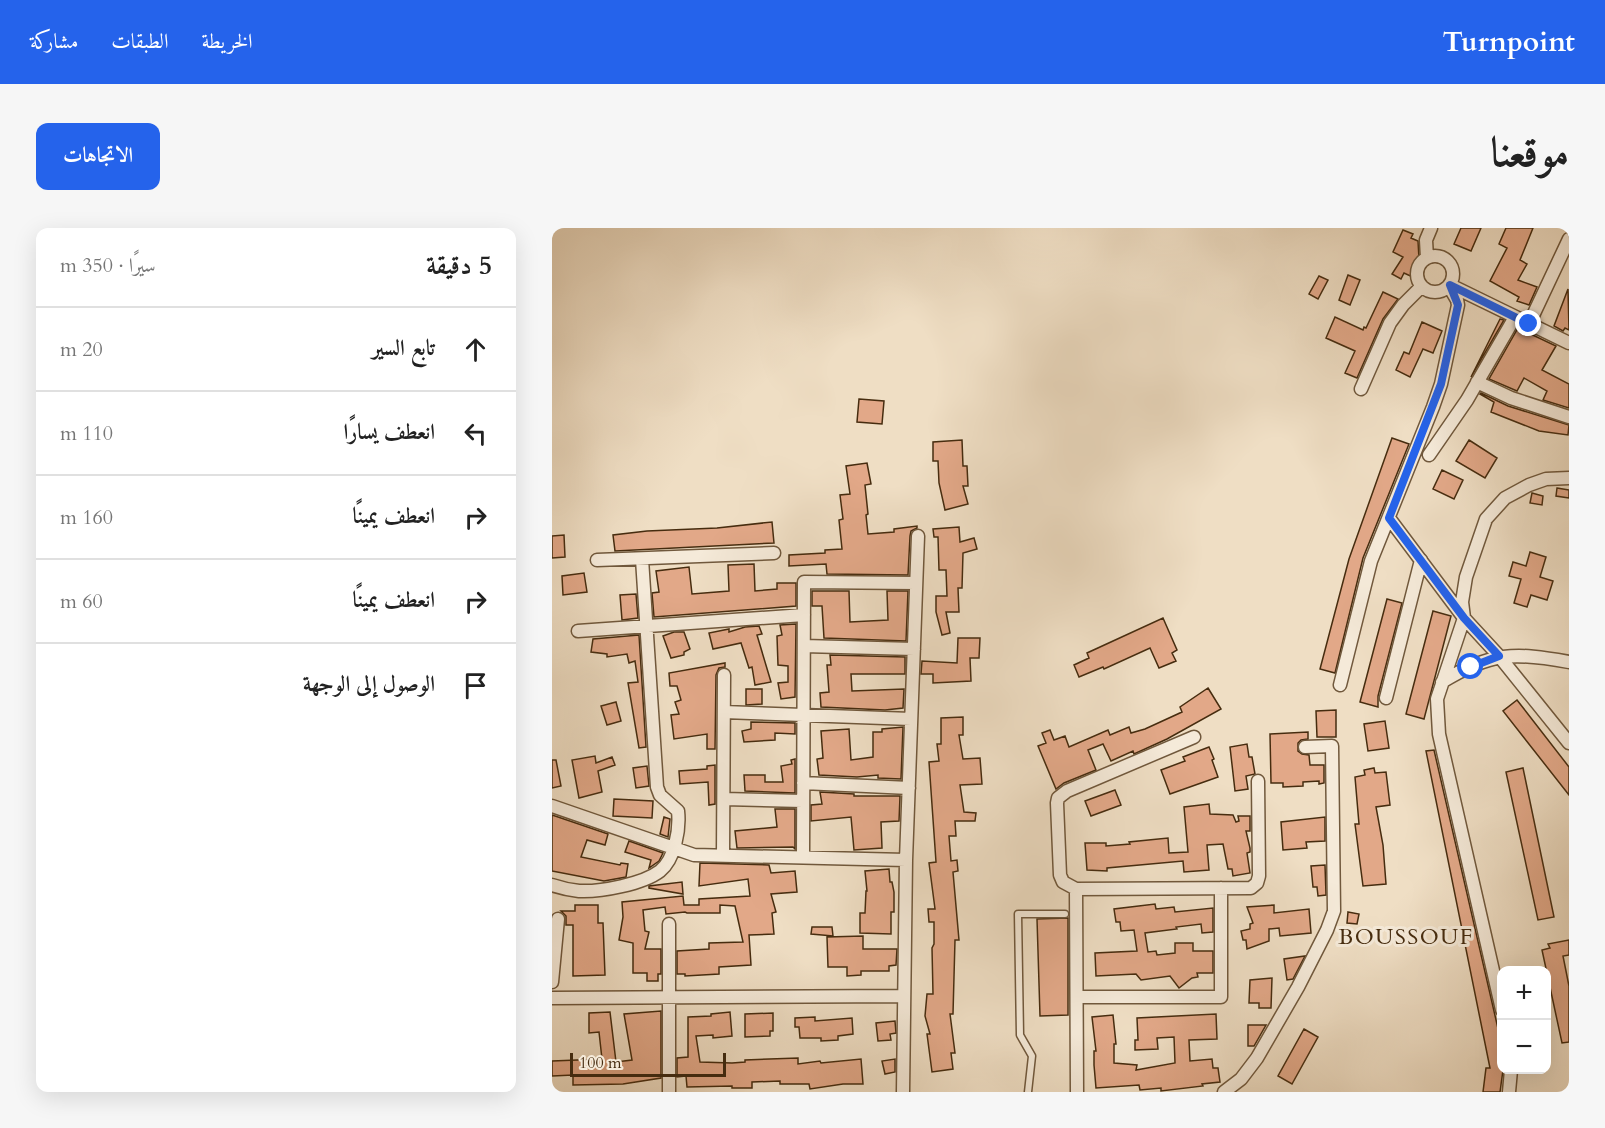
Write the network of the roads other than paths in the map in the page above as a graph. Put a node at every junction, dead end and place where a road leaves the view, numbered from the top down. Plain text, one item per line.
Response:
1 (1431, 228) edge
2 (1569, 239) edge
3 (1427, 258) junction
4 (1449, 286) junction
5 (1421, 287) junction
6 (1515, 317) junction
7 (1529, 324) junction
8 (1569, 344) edge
9 (1477, 382) junction
10 (1361, 389) dead end
11 (1569, 417) edge
12 (1429, 455) dead end
13 (1569, 478) edge
14 (1389, 518) junction
15 (918, 536) dead end
16 (774, 553) dead end
17 (642, 559) junction
18 (597, 560) dead end
19 (1421, 560) junction
20 (916, 583) junction
21 (804, 615) junction
22 (1464, 618) junction
23 (646, 626) junction
24 (578, 631) dead end
25 (804, 646) junction
26 (914, 649) junction
27 (1499, 656) junction
28 (1569, 662) edge
29 (724, 675) dead end
30 (1442, 682) junction
31 (1340, 685) dead end
32 (1386, 698) dead end
33 (724, 712) junction
34 (803, 716) junction
35 (911, 719) junction
36 (1194, 738) dead end
37 (1569, 743) edge
38 (1305, 747) dead end
39 (1257, 781) dead end
40 (803, 783) junction
41 (909, 788) junction
42 (724, 799) junction
43 (803, 801) junction
44 (552, 806) edge
45 (673, 848) junction
46 (723, 856) junction
47 (803, 857) junction
48 (906, 860) junction
49 (552, 885) edge
50 (1221, 888) junction
51 (1076, 889) junction
52 (1065, 914) dead end
53 (558, 919) dead end
54 (669, 924) dead end
55 (552, 982) edge
56 (1497, 988) edge
57 (904, 996) junction
58 (552, 998) edge
59 (669, 998) junction
60 (1078, 998) junction
61 (1511, 1074) edge
62 (669, 1092) edge
63 (903, 1092) edge
64 (1028, 1092) edge
65 (1077, 1092) edge
66 (1224, 1092) edge
67 (1509, 1092) edge

1 - 3 street
2 - 7 street
3 - 4 street
3 - 5 street
4 - 5 street
4 - 6 street
4 - 14 street
5 - 10 street
6 - 7 street
6 - 9 street
7 - 8 street
9 - 11 street
9 - 12 street
13 - 22 street
14 - 19 street
14 - 31 street
15 - 20 street
16 - 17 street
17 - 18 street
17 - 23 street
19 - 22 street
19 - 32 street
20 - 21 street
20 - 26 street
21 - 23 street
21 - 25 street
22 - 27 street
22 - 30 street
23 - 24 street
23 - 45 street
25 - 26 street
25 - 34 street
26 - 35 street
27 - 28 street
27 - 30 street
27 - 37 street
29 - 33 street
30 - 56 street
33 - 34 street
33 - 42 street
34 - 35 street
34 - 40 street
35 - 41 street
36 - 51 street
38 - 66 street
39 - 50 street
40 - 41 street
40 - 43 street
41 - 48 street
42 - 43 street
42 - 46 street
43 - 47 street
44 - 45 street
45 - 46 street
45 - 49 street
46 - 47 street
47 - 48 street
48 - 57 street
50 - 51 street
50 - 60 street
51 - 60 street
52 - 64 lane
53 - 55 street
54 - 59 street
57 - 59 street
57 - 63 street
58 - 59 street
59 - 62 street
60 - 65 street
61 - 67 street

